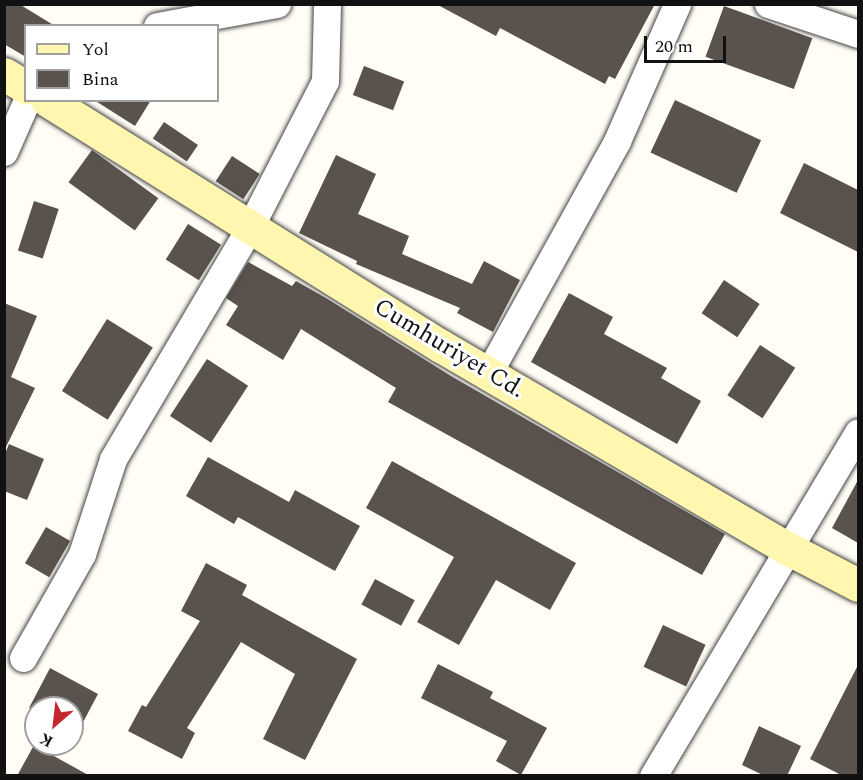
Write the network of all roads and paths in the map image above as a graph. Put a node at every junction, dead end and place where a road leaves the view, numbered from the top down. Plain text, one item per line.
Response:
1 (277, 4) edge
2 (327, 4) edge
3 (677, 4) edge
4 (768, 4) edge
5 (168, 24) edge
6 (858, 34) edge
7 (4, 74) edge
8 (24, 86) edge
9 (26, 102) edge
10 (50, 102) edge
11 (4, 152) edge
12 (250, 227) junction
13 (488, 374) junction
14 (858, 432) edge
15 (787, 548) junction
16 (858, 585) edge
17 (23, 658) dead end
18 (652, 776) edge

1 - 5 street
2 - 12 street
3 - 13 street
4 - 6 street
7 - 8 main road
9 - 11 street
10 - 12 main road, Cumhuriyet Cd.
12 - 13 main road, Cumhuriyet Cd.
12 - 17 street
13 - 15 main road, Cumhuriyet Cd.
14 - 15 street
15 - 16 main road, Cumhuriyet Cd.
15 - 18 street

